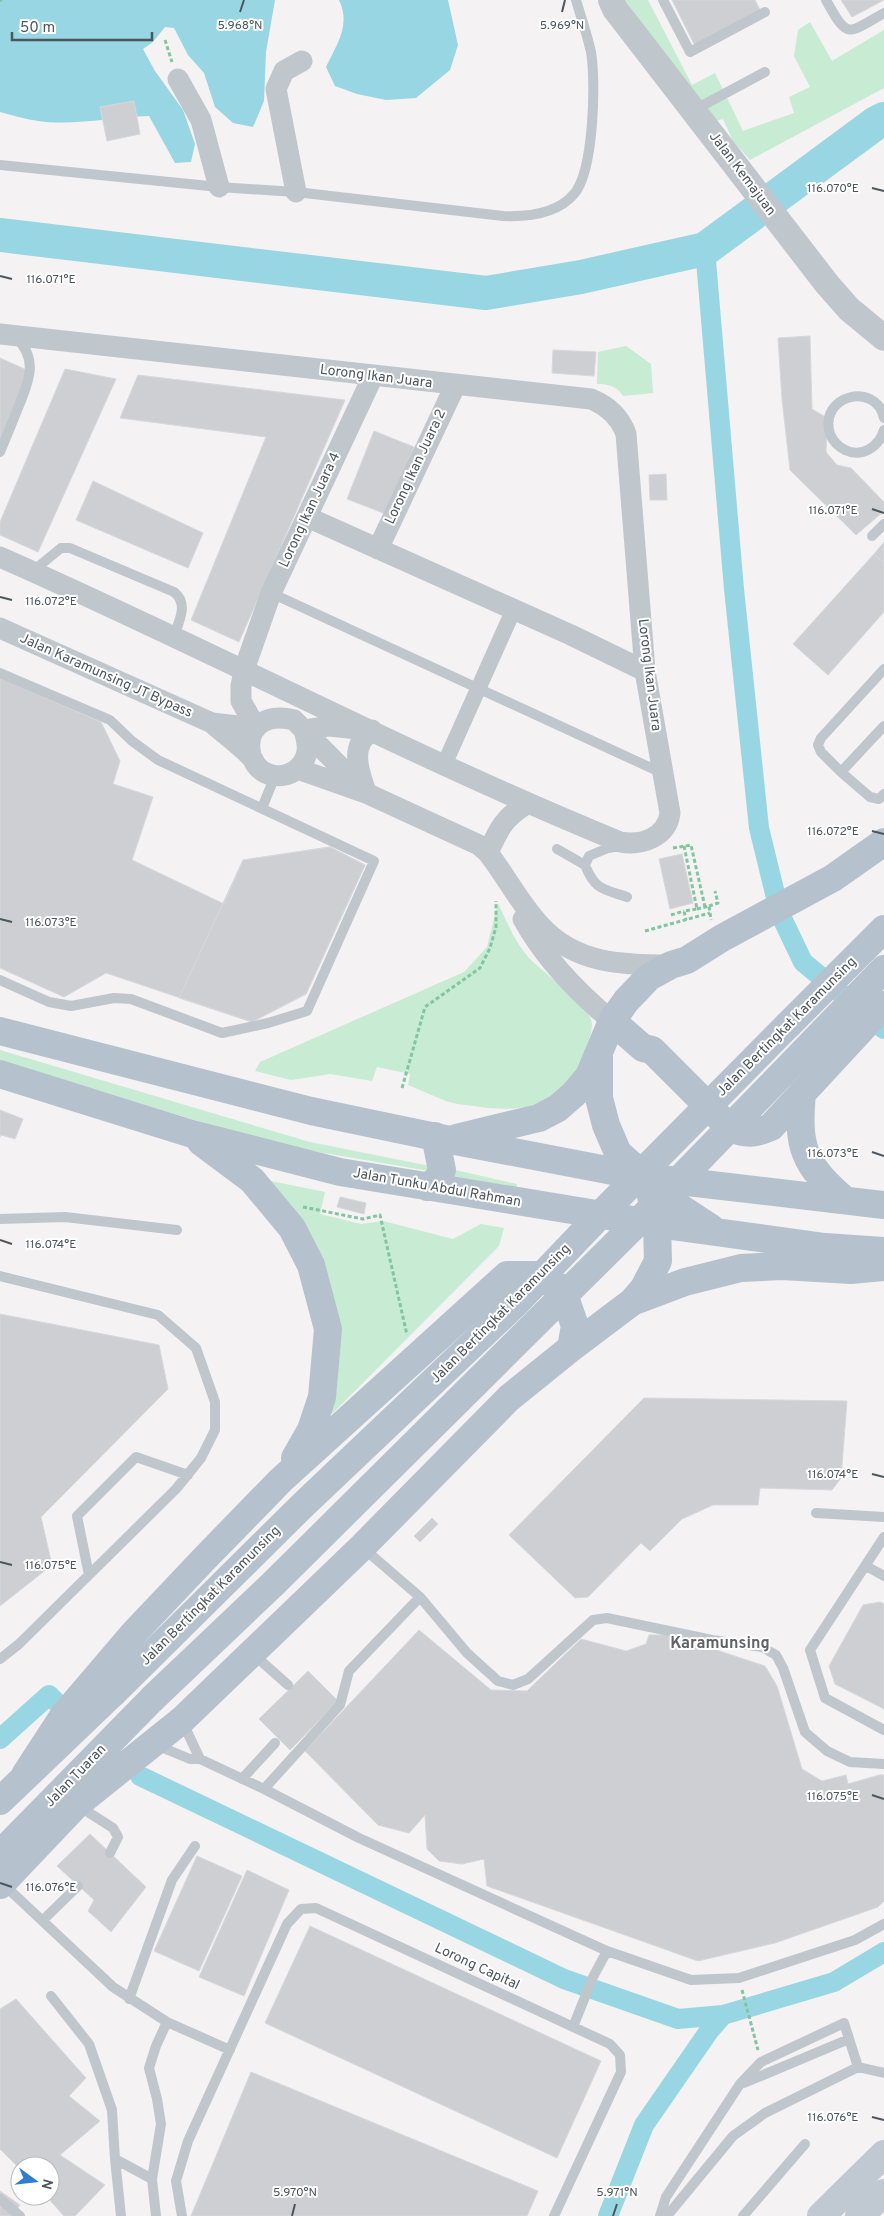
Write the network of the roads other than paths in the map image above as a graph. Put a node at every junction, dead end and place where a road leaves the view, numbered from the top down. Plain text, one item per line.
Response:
1 (576, 0) edge
2 (611, 0) edge
3 (663, 0) edge
4 (826, 0) edge
5 (765, 12) dead end
6 (884, 13) edge
7 (302, 61) dead end
8 (765, 72) dead end
9 (178, 79) dead end
10 (694, 110) junction
11 (0, 165) edge
12 (218, 187) junction
13 (296, 192) junction
14 (6, 334) edge
15 (882, 334) edge
16 (373, 376) junction
17 (455, 386) junction
18 (884, 415) edge
19 (884, 430) edge
20 (0, 452) edge
21 (307, 517) junction
22 (884, 524) edge
23 (872, 536) dead end
24 (378, 549) junction
25 (0, 557) edge
26 (33, 571) junction
27 (271, 593) junction
28 (513, 611) junction
29 (0, 628) edge
30 (174, 636) junction
31 (884, 669) edge
32 (245, 670) junction
33 (645, 671) junction
34 (0, 673) edge
35 (479, 688) junction
36 (212, 723) junction
37 (884, 726) edge
38 (256, 728) junction
39 (304, 730) junction
40 (372, 730) junction
41 (251, 756) junction
42 (444, 764) junction
43 (298, 769) junction
44 (841, 772) junction
45 (663, 773) junction
46 (275, 776) junction
47 (366, 793) junction
48 (884, 794) edge
49 (527, 804) junction
50 (262, 808) junction
51 (884, 842) edge
52 (631, 844) junction
53 (557, 849) dead end
54 (491, 857) junction
55 (585, 865) junction
56 (627, 897) dead end
57 (884, 929) edge
58 (671, 964) junction
59 (884, 969) edge
60 (0, 980) edge
61 (636, 990) junction
62 (884, 1006) edge
63 (612, 1021) junction
64 (0, 1031) edge
65 (652, 1050) junction
66 (599, 1055) junction
67 (0, 1074) edge
68 (802, 1093) junction
69 (192, 1134) junction
70 (442, 1138) junction
71 (644, 1177) junction
72 (427, 1188) junction
73 (845, 1200) junction
74 (884, 1205) edge
75 (0, 1219) edge
76 (657, 1224) junction
77 (177, 1230) dead end
78 (715, 1231) junction
79 (884, 1251) edge
80 (884, 1267) edge
81 (0, 1276) edge
82 (632, 1302) junction
83 (571, 1348) junction
84 (188, 1474) junction
85 (281, 1480) junction
86 (816, 1513) dead end
87 (884, 1517) edge
88 (883, 1539) edge
89 (362, 1546) junction
90 (866, 1566) junction
91 (89, 1574) junction
92 (884, 1576) edge
93 (420, 1597) junction
94 (252, 1652) junction
95 (0, 1659) edge
96 (288, 1686) dead end
97 (152, 1698) joint
98 (182, 1720) junction
99 (884, 1730) edge
100 (275, 1743) dead end
101 (154, 1744) junction
102 (200, 1759) junction
103 (884, 1764) edge
104 (25, 1775) junction
105 (242, 1779) junction
106 (264, 1789) junction
107 (0, 1801) edge
108 (76, 1805) junction
109 (195, 1846) dead end
110 (110, 1853) dead end
111 (0, 1854) edge
112 (1, 1884) edge
113 (78, 1886) dead end
114 (42, 1920) junction
115 (884, 1924) edge
116 (607, 1951) junction
117 (51, 1996) dead end
118 (129, 1999) junction
119 (167, 2022) junction
120 (573, 2027) junction
121 (849, 2039) junction
122 (230, 2050) junction
123 (858, 2067) junction
124 (884, 2072) edge
125 (740, 2084) junction
126 (805, 2144) dead end
127 (884, 2154) edge
128 (115, 2159) junction
129 (152, 2179) junction
130 (884, 2192) edge
131 (0, 2199) edge
132 (20, 2216) edge
133 (121, 2216) edge
134 (156, 2216) edge
135 (182, 2216) edge
136 (554, 2216) edge
137 (660, 2216) edge
138 (667, 2216) edge
139 (743, 2216) edge
140 (821, 2216) edge
141 (859, 2216) edge

1 - 13 lane
2 - 10 street, Jalan Kemajuan
3 - 5 lane
4 - 6 lane
7 - 13 street
8 - 10 lane
9 - 12 street
10 - 15 street, Jalan Kemajuan
11 - 12 lane
12 - 13 lane
14 - 16 street, Lorong Ikan Juara
14 - 20 lane
16 - 17 street, Lorong Ikan Juara
16 - 21 street, Lorong Ikan Juara 4
17 - 24 street, Lorong Ikan Juara 2
17 - 33 street, Lorong Ikan Juara
18 - 19 lane
21 - 24 street
21 - 27 street, Lorong Ikan Juara 4
22 - 23 lane
24 - 28 street
25 - 26 street
26 - 30 street
26 - 30 lane
27 - 32 street, Lorong Ikan Juara 4
27 - 35 lane
28 - 33 street
28 - 35 street
29 - 36 street, Jalan Karamunsing JT Bypass
30 - 32 street
31 - 44 lane
32 - 38 street, Lorong Ikan Juara 4
32 - 40 street
33 - 45 street, Lorong Ikan Juara
34 - 50 lane
35 - 42 street
35 - 45 lane
36 - 38 street, Jalan Karamunsing JT Bypass
36 - 41 street, Jalan Karamunsing JT Bypass
37 - 44 lane
38 - 39 street
38 - 41 street
39 - 40 street
39 - 43 street
39 - 47 street
40 - 42 street
40 - 47 street
41 - 46 street, Jalan Karamunsing JT Bypass
42 - 49 street
43 - 46 street
43 - 47 street
44 - 48 lane
45 - 52 street, Lorong Ikan Juara
46 - 50 lane
47 - 54 street
49 - 52 street
49 - 54 street
50 - 60 lane
51 - 58 main road
52 - 55 lane
53 - 55 lane
54 - 58 street
54 - 63 street
55 - 56 lane
57 - 104 main road, Jalan Bertingkat Karamunsing, bridge
58 - 61 main road
59 - 97 main road, Jalan Bertingkat Karamunsing, bridge
61 - 63 main road
61 - 65 main road
62 - 68 main road
63 - 65 main road
63 - 66 main road
64 - 70 main road
65 - 68 main road
66 - 70 main road
66 - 71 main road
67 - 69 main road, Jalan Tunku Abdul Rahman
68 - 73 main road
69 - 72 main road, Jalan Tunku Abdul Rahman
69 - 85 main road
70 - 71 main road
70 - 72 main road
71 - 73 main road
71 - 76 main road
71 - 78 main road
72 - 76 main road, Jalan Tunku Abdul Rahman
73 - 74 main road
75 - 77 lane
76 - 78 main road, Jalan Tunku Abdul Rahman
76 - 82 main road
78 - 79 main road, Jalan Tunku Abdul Rahman
80 - 82 main road
81 - 84 lane
82 - 83 main road
83 - 85 main road
83 - 89 main road
84 - 91 lane
84 - 91 lane
85 - 104 main road
86 - 87 lane
88 - 90 lane
89 - 93 lane
89 - 94 main road
90 - 92 lane
90 - 99 lane
91 - 95 lane
93 - 103 lane
93 - 106 lane
94 - 96 lane
94 - 98 main road
97 - 111 main road, Jalan Tuaran
98 - 101 main road
98 - 102 lane
100 - 105 lane
101 - 102 lane
101 - 108 main road
102 - 105 lane
104 - 107 main road
105 - 106 lane
106 - 116 lane
108 - 110 lane
108 - 112 main road
109 - 118 lane
112 - 114 lane
113 - 114 lane
114 - 118 lane
115 - 116 lane
116 - 120 lane
117 - 128 lane
118 - 119 lane
119 - 122 lane
119 - 129 lane
120 - 122 lane, Lorong Capital
120 - 136 lane, Lorong Capital
121 - 123 lane
121 - 125 lane
121 - 125 lane
122 - 135 lane, Lorong Capital
123 - 124 lane
123 - 138 lane
125 - 137 lane
126 - 139 lane
127 - 140 main road
128 - 129 lane
128 - 133 lane
129 - 134 lane
130 - 141 main road
131 - 132 lane

